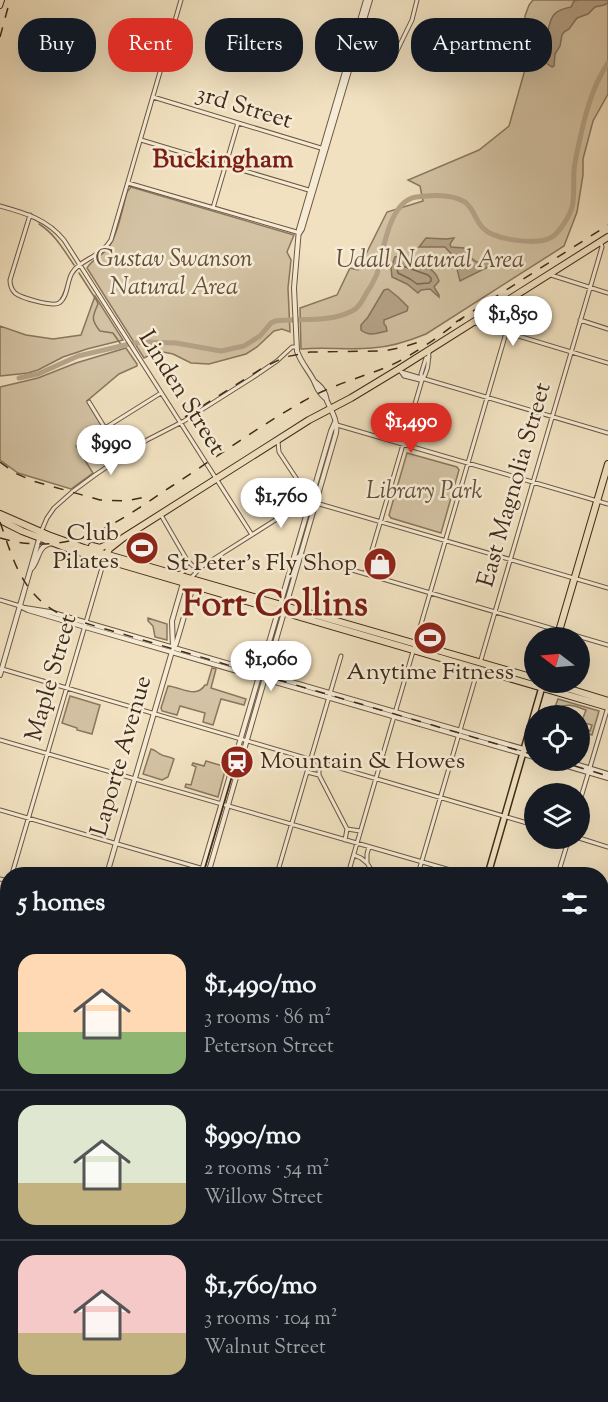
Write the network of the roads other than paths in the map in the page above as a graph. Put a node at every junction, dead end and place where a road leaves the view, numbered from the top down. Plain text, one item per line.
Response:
1 (2, 0) edge
2 (181, 0) edge
3 (368, 0) edge
4 (417, 0) edge
5 (0, 6) edge
6 (363, 18) edge
7 (399, 47) edge
8 (348, 72) edge
9 (153, 97) junction
10 (238, 123) junction
11 (141, 140) junction
12 (324, 149) junction
13 (226, 165) junction
14 (128, 183) junction
15 (312, 191) junction
16 (0, 206) edge
17 (213, 208) junction
18 (30, 215) junction
19 (300, 233) junction
20 (608, 237) edge
21 (601, 241) junction
22 (80, 265) junction
23 (549, 274) junction
24 (590, 288) junction
25 (608, 293) edge
26 (514, 296) junction
27 (580, 320) junction
28 (473, 322) junction
29 (608, 329) edge
30 (507, 333) junction
31 (296, 347) junction
32 (571, 352) junction
33 (429, 353) junction
34 (608, 363) edge
35 (400, 371) junction
36 (422, 380) junction
37 (161, 393) junction
38 (488, 398) junction
39 (89, 402) dead end
40 (331, 409) junction
41 (552, 417) junction
42 (180, 423) junction
43 (336, 423) junction
44 (105, 429) junction
45 (608, 433) edge
46 (278, 440) junction
47 (403, 444) junction
48 (268, 446) junction
49 (279, 452) junction
50 (122, 456) junction
51 (469, 464) junction
52 (608, 464) edge
53 (216, 480) junction
54 (533, 482) junction
55 (316, 484) junction
56 (302, 487) junction
57 (597, 501) junction
58 (313, 503) junction
59 (608, 504) edge
60 (299, 505) junction
61 (0, 514) edge
62 (160, 515) junction
63 (0, 520) edge
64 (380, 522) junction
65 (40, 535) junction
66 (252, 535) junction
67 (301, 535) junction
68 (123, 538) junction
69 (446, 541) junction
70 (305, 542) junction
71 (53, 543) junction
72 (76, 545) junction
73 (301, 555) junction
74 (105, 557) junction
75 (187, 560) junction
76 (293, 560) junction
77 (511, 560) junction
78 (201, 567) junction
79 (30, 571) junction
80 (177, 574) junction
81 (365, 574) junction
82 (574, 579) junction
83 (192, 582) junction
84 (183, 583) junction
85 (608, 588) edge
86 (430, 592) junction
87 (0, 600) edge
88 (22, 607) junction
89 (176, 607) junction
90 (282, 608) junction
91 (495, 612) junction
92 (86, 625) junction
93 (538, 627) edge
94 (560, 627) edge
95 (180, 632) junction
96 (590, 641) edge
97 (608, 645) edge
98 (414, 647) junction
99 (172, 650) junction
100 (341, 656) dead end
101 (479, 666) junction
102 (2, 669) junction
103 (0, 675) edge
104 (259, 675) junction
105 (524, 676) edge
106 (265, 677) junction
107 (524, 678) edge
108 (66, 688) junction
109 (567, 693) edge
110 (578, 693) edge
111 (329, 695) junction
112 (583, 699) junction
113 (608, 701) edge
114 (608, 707) edge
115 (153, 714) junction
116 (395, 714) junction
117 (459, 733) junction
118 (241, 739) junction
119 (0, 740) edge
120 (247, 741) junction
121 (524, 752) joint
122 (47, 753) junction
123 (311, 760) junction
124 (319, 763) junction
125 (325, 764) junction
126 (590, 767) edge
127 (590, 770) edge
128 (307, 772) junction
129 (319, 773) junction
130 (608, 776) edge
131 (135, 779) junction
132 (376, 779) junction
133 (441, 797) junction
134 (222, 804) junction
135 (228, 806) junction
136 (0, 810) edge
137 (505, 816) junction
138 (28, 818) junction
139 (524, 822) edge
140 (292, 825) junction
141 (348, 829) junction
142 (360, 831) junction
143 (345, 840) junction
144 (590, 841) edge
145 (116, 843) junction
146 (357, 844) junction
147 (369, 847) junction
148 (608, 847) edge
149 (566, 849) edge
150 (354, 855) junction
151 (421, 862) junction
152 (367, 863) junction
153 (14, 867) edge
154 (109, 867) edge
155 (195, 867) edge
156 (203, 867) edge
157 (210, 867) edge
158 (280, 867) edge
159 (350, 867) edge
160 (370, 867) edge
161 (420, 867) edge
162 (439, 867) edge
163 (490, 867) edge
164 (560, 867) edge

1 - 5 street
2 - 9 street
3 - 6 street
3 - 12 street
4 - 7 street
8 - 12 street
9 - 10 street, 3rd Street
9 - 11 street
10 - 12 street, 3rd Street
10 - 13 street
11 - 13 street
11 - 14 street
12 - 15 street
13 - 15 street
13 - 17 street
14 - 17 street
14 - 22 street
15 - 19 street
16 - 18 street, Linden Street
17 - 19 street
18 - 22 street, Linden Street
18 - 22 street
19 - 31 street
20 - 21 highway
21 - 23 highway
21 - 24 street, East Magnolia Street
22 - 37 street, Linden Street
23 - 24 street
23 - 26 highway
24 - 25 street
24 - 27 street, East Magnolia Street
26 - 28 highway
26 - 30 street
27 - 29 street
27 - 32 street, East Magnolia Street
28 - 30 street
28 - 33 highway
30 - 32 street
30 - 38 street
31 - 40 street
31 - 42 street
32 - 34 street
32 - 41 street, East Magnolia Street
33 - 35 highway
33 - 36 street
35 - 36 street
35 - 40 highway
36 - 38 street
36 - 47 street
37 - 42 street, Linden Street
37 - 44 street
38 - 41 street
38 - 51 street
39 - 44 street
40 - 43 street
40 - 46 highway
41 - 45 street
41 - 54 street, East Magnolia Street
42 - 50 street
42 - 53 street, Linden Street
43 - 47 street
43 - 55 street
43 - 58 street
44 - 50 street
46 - 48 highway
46 - 49 street
47 - 51 street
47 - 64 street
48 - 49 street
48 - 53 highway
49 - 56 street
50 - 65 street
51 - 54 street
51 - 69 street
52 - 57 highway
53 - 62 highway
53 - 66 street, Linden Street
54 - 57 street
54 - 77 street, East Magnolia Street
55 - 56 street
55 - 58 street
56 - 60 street
57 - 59 street
57 - 82 highway
58 - 60 street
58 - 64 street
58 - 67 street
58 - 70 street
60 - 66 street
61 - 65 highway
62 - 68 highway
62 - 75 street
63 - 65 highway
64 - 69 street
64 - 81 street
65 - 71 highway
65 - 72 highway
65 - 79 street
66 - 78 street
67 - 70 street
67 - 76 street
68 - 72 highway
68 - 74 highway
69 - 77 street
69 - 86 street
70 - 73 street
71 - 74 highway
71 - 79 street
72 - 74 highway
73 - 76 street
73 - 81 street
73 - 90 street
74 - 80 highway
74 - 84 highway
74 - 92 street, Maple Street
75 - 78 street
75 - 80 street
76 - 90 street
77 - 82 street
77 - 91 street, East Magnolia Street
78 - 83 street
79 - 88 street
80 - 83 highway
81 - 86 street
82 - 85 street
82 - 94 highway
83 - 84 highway
83 - 90 highway
83 - 95 street, Laporte Avenue
84 - 89 street, Laporte Avenue
86 - 91 street
86 - 98 street
87 - 88 street
88 - 92 street
88 - 102 street
89 - 95 street
89 - 99 street, Laporte Avenue
90 - 98 highway
90 - 104 street
90 - 106 street
91 - 93 street
91 - 101 street, East Magnolia Street
92 - 99 street
92 - 108 street, Maple Street
95 - 99 street, Laporte Avenue
96 - 97 street
98 - 101 highway
98 - 116 street
99 - 104 street
99 - 115 street, Laporte Avenue
100 - 111 street
101 - 105 highway
101 - 107 highway
101 - 117 street, East Magnolia Street
102 - 103 street
102 - 108 street
104 - 106 street
104 - 118 street
106 - 111 street
106 - 120 street
108 - 115 street
108 - 122 street, Maple Street
109 - 112 highway
110 - 113 highway
111 - 116 street
111 - 123 street
112 - 113 highway
112 - 114 highway
114 - 126 street
115 - 118 street
115 - 131 street, Laporte Avenue
116 - 117 street
116 - 132 street
117 - 121 street
117 - 133 street, East Magnolia Street
118 - 120 street
118 - 134 street
119 - 122 street
120 - 123 street
120 - 135 street
121 - 137 main road
122 - 131 street
122 - 138 street, Maple Street
123 - 124 street
123 - 128 street
124 - 125 street
124 - 129 street
125 - 129 street
125 - 132 street
127 - 130 street
128 - 129 street
128 - 140 street
129 - 141 street
131 - 134 street
131 - 145 street, Laporte Avenue
132 - 133 street
132 - 142 street
133 - 137 street
133 - 151 street, East Magnolia Street
134 - 135 street
134 - 156 street
135 - 140 street
135 - 157 street
136 - 138 street
137 - 139 street
137 - 163 main road
138 - 145 street
138 - 153 street, Maple Street
140 - 143 street
140 - 158 street
141 - 142 street
141 - 143 street
142 - 146 street
143 - 146 street
144 - 148 street
145 - 154 street, Laporte Avenue
145 - 155 street
146 - 147 street
146 - 150 street
147 - 151 street
147 - 152 street
149 - 164 street
150 - 152 street
150 - 159 street
151 - 161 street, East Magnolia Street
151 - 162 street
152 - 160 street

